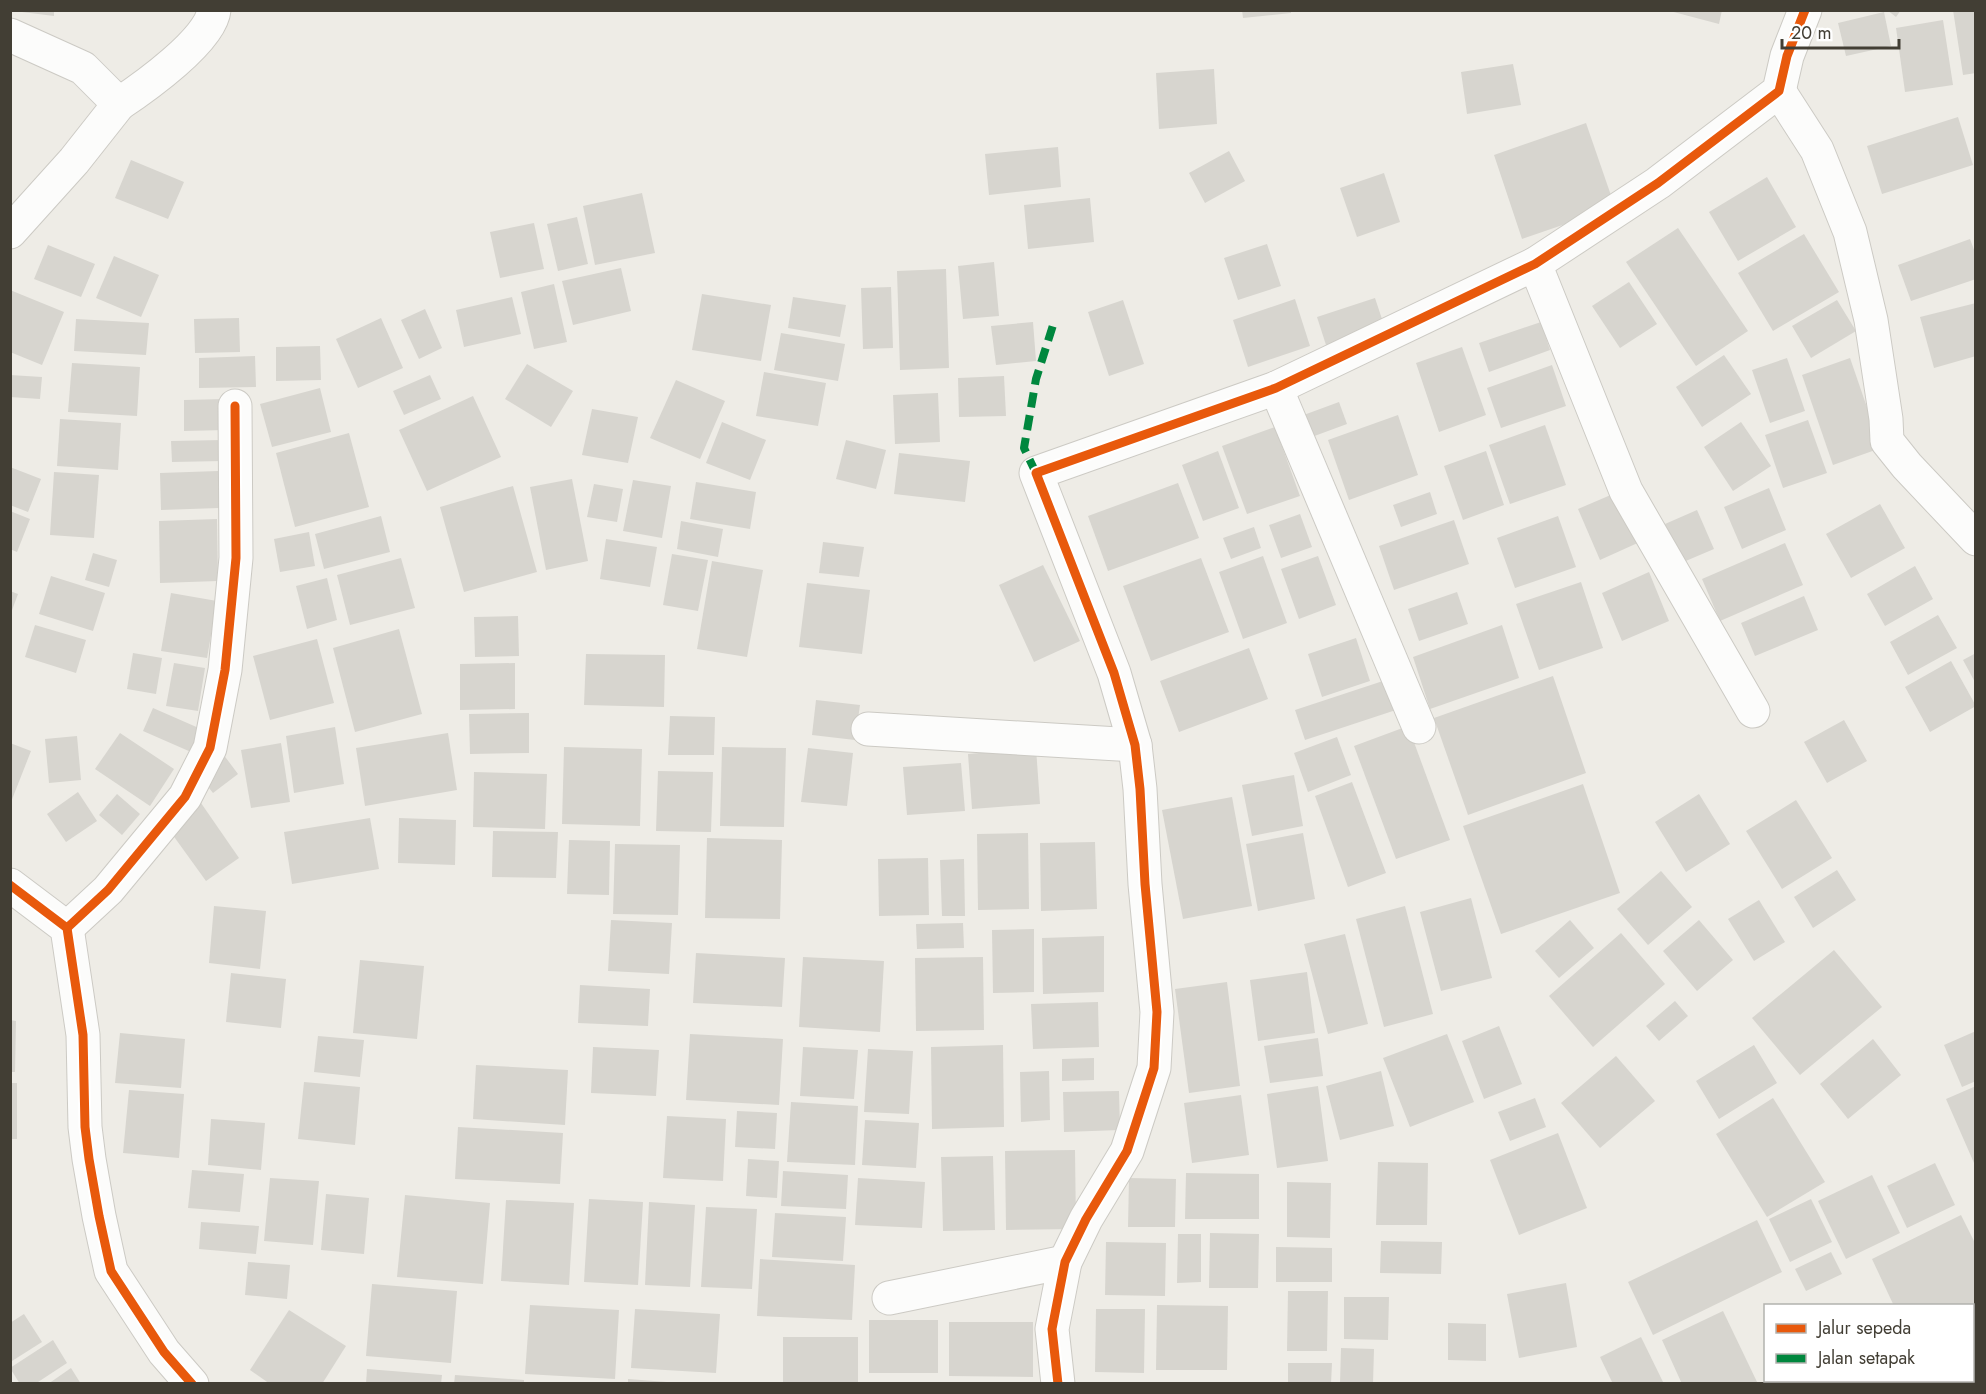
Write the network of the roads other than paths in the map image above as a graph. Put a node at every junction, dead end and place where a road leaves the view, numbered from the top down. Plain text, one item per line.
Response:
1 (214, 10) edge
2 (1805, 10) edge
3 (10, 35) edge
4 (1779, 91) junction
5 (118, 104) junction
6 (10, 232) edge
7 (1535, 264) junction
8 (1276, 388) junction
9 (235, 406) dead end
10 (1976, 539) edge
11 (1753, 711) dead end
12 (1419, 726) dead end
13 (868, 729) dead end
14 (1135, 745) junction
15 (10, 885) edge
16 (67, 928) junction
17 (1065, 1262) junction
18 (889, 1298) dead end
19 (192, 1383) edge
20 (1058, 1383) edge

1 - 5 street
2 - 4 street
3 - 5 street
4 - 7 street
4 - 10 street
5 - 6 street
7 - 8 street
7 - 11 street
8 - 12 street
8 - 14 street
9 - 16 street
13 - 14 street
14 - 17 street
15 - 16 street
16 - 19 street
17 - 18 street
17 - 20 street

